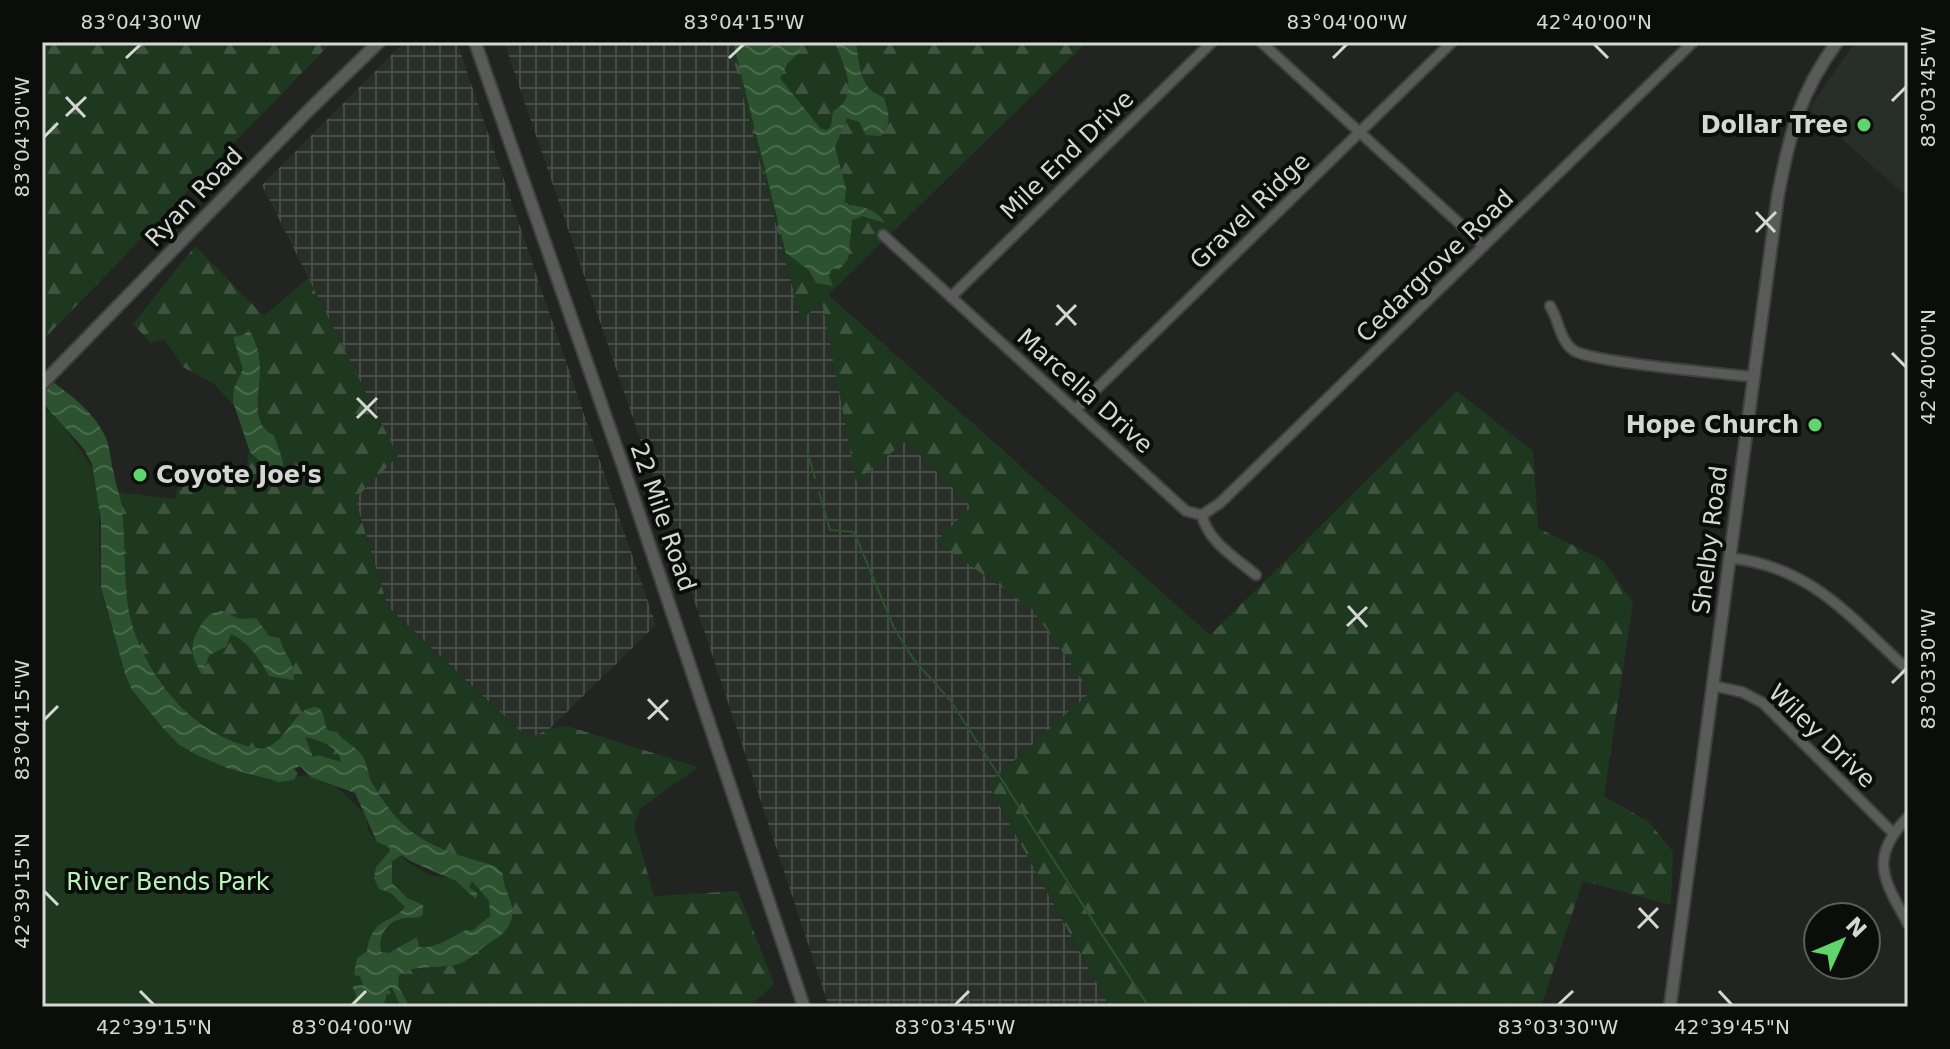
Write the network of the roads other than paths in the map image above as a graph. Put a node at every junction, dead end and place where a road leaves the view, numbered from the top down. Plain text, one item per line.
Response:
1 (379, 42) edge
2 (475, 42) edge
3 (1212, 42) edge
4 (1261, 42) edge
5 (1452, 42) edge
6 (1693, 42) edge
7 (1837, 42) edge
8 (1358, 134) junction
9 (883, 235) dead end
10 (1484, 246) junction
11 (951, 297) junction
12 (1550, 306) dead end
13 (1754, 377) junction
14 (42, 384) edge
15 (1076, 409) junction
16 (1202, 515) junction
17 (1731, 558) junction
18 (1256, 575) dead end
19 (1908, 670) edge
20 (1714, 686) junction
21 (1908, 817) edge
22 (1893, 833) junction
23 (1908, 924) edge
24 (804, 1007) edge
25 (1670, 1007) edge

1 - 14 street, Ryan Road
2 - 24 street, 22 Mile Road
3 - 11 street, Mile End Drive
4 - 8 street
5 - 8 street, Gravel Ridge
6 - 10 street, Cedargrove Road
7 - 13 street, Shelby Road
8 - 10 street
8 - 15 street, Gravel Ridge
9 - 11 street, Marcella Drive
10 - 16 street, Cedargrove Road
11 - 15 street, Marcella Drive
12 - 13 street
13 - 17 street, Shelby Road
15 - 16 street, Marcella Drive
16 - 18 street, Marcella Drive
17 - 19 street
17 - 20 street, Shelby Road
20 - 22 street, Wiley Drive
20 - 25 street, Shelby Road
21 - 22 street
22 - 23 street

